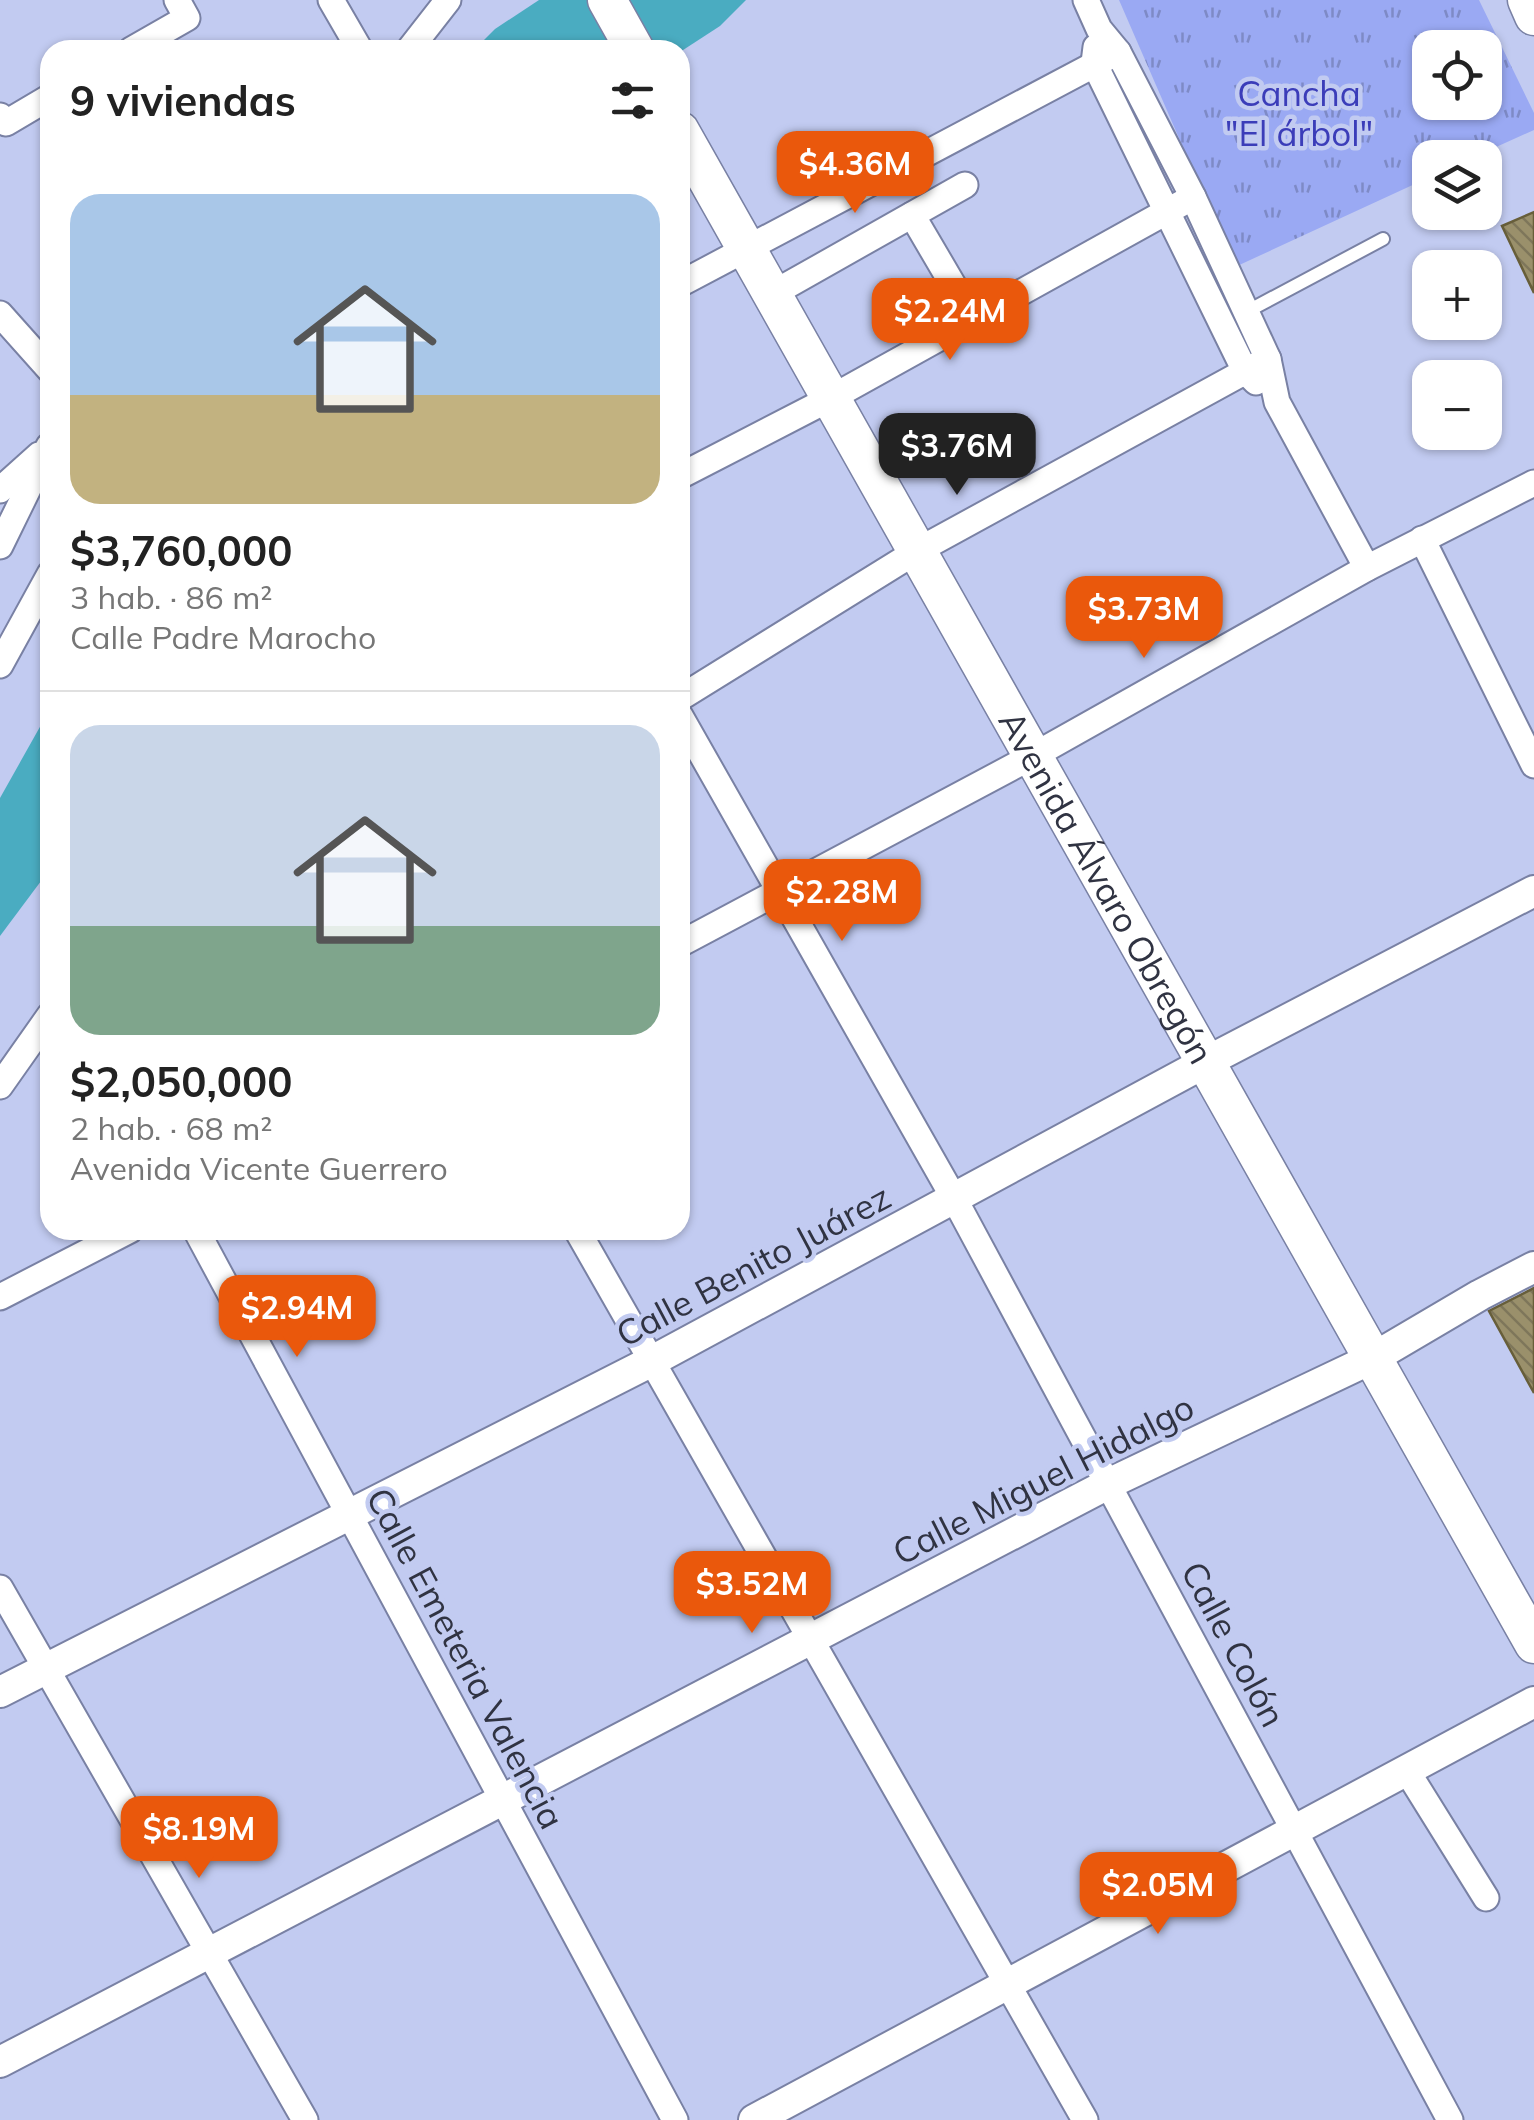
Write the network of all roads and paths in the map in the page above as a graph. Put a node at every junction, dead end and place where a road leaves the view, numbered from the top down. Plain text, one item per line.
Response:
1 (331, 0) edge
2 (448, 0) edge
3 (607, 0) edge
4 (1086, 0) edge
5 (1527, 0) edge
6 (182, 9) edge
7 (1534, 16) edge
8 (1099, 29) junction
9 (143, 40) edge
10 (354, 40) edge
11 (416, 40) edge
12 (629, 40) edge
13 (1118, 52) junction
14 (1094, 63) junction
15 (40, 102) edge
16 (3, 119) edge
17 (690, 149) edge
18 (965, 185) dead end
19 (1193, 197) junction
20 (1167, 212) junction
21 (912, 214) junction
22 (1383, 239) dead end
23 (745, 247) junction
24 (690, 278) edge
25 (772, 294) junction
26 (1246, 312) junction
27 (973, 319) junction
28 (2, 320) edge
29 (1268, 358) junction
30 (40, 360) edge
31 (1245, 372) junction
32 (830, 398) junction
33 (1278, 402) junction
34 (40, 454) edge
35 (40, 465) edge
36 (690, 471) edge
37 (1534, 483) edge
38 (0, 490) edge
39 (1422, 539) junction
40 (0, 546) edge
41 (917, 551) junction
42 (1367, 568) junction
43 (40, 592) edge
44 (0, 665) edge
45 (690, 692) edge
46 (690, 733) edge
47 (1032, 756) junction
48 (1534, 765) edge
49 (780, 890) junction
50 (1534, 891) edge
51 (690, 939) edge
52 (40, 1030) edge
53 (1206, 1062) junction
54 (0, 1086) edge
55 (956, 1200) junction
56 (111, 1240) edge
57 (201, 1240) edge
58 (583, 1240) edge
59 (1534, 1268) edge
60 (0, 1297) edge
61 (1373, 1358) junction
62 (652, 1361) junction
63 (1108, 1484) junction
64 (349, 1515) junction
65 (0, 1588) edge
66 (811, 1639) junction
67 (1534, 1644) edge
68 (46, 1669) junction
69 (0, 1692) edge
70 (1534, 1702) edge
71 (1407, 1771) junction
72 (502, 1800) junction
73 (1294, 1830) junction
74 (1486, 1898) dead end
75 (209, 1953) junction
76 (1007, 1984) junction
77 (0, 2062) edge
78 (305, 2120) edge
79 (674, 2120) edge
80 (754, 2120) edge
81 (1084, 2120) edge
82 (1450, 2120) edge

1 - 10 street
2 - 11 street
3 - 12 main road
4 - 8 street
5 - 7 main road
6 - 9 street
8 - 13 street
8 - 14 street
13 - 14 street
13 - 19 street
14 - 20 street
14 - 23 street
15 - 16 street
17 - 23 main road, Avenida Álvaro Obregón
18 - 21 street
19 - 20 street
19 - 26 street
20 - 27 street
20 - 31 street
21 - 25 street
21 - 27 street
22 - 26 lane
23 - 24 street
23 - 25 main road, Avenida Álvaro Obregón
25 - 32 main road, Avenida Álvaro Obregón
26 - 29 street
27 - 32 street
28 - 30 street
29 - 31 street
29 - 33 street
31 - 33 street
31 - 41 street
32 - 36 street
32 - 41 main road, Avenida Álvaro Obregón
33 - 42 street
34 - 38 street
35 - 40 street
37 - 39 street
39 - 42 street
39 - 48 street
41 - 45 street
41 - 47 main road, Avenida Álvaro Obregón
42 - 47 street
43 - 44 street
46 - 49 street, Calle Colón
47 - 49 street
47 - 53 main road, Avenida Álvaro Obregón
49 - 51 street
49 - 55 street, Calle Colón
50 - 53 street, Calle Benito Juárez
52 - 54 street
53 - 55 street, Calle Benito Juárez
53 - 61 main road, Avenida Álvaro Obregón
55 - 62 street, Calle Benito Juárez
55 - 63 street, Calle Colón
56 - 60 street
57 - 64 street, Calle Emeteria Valencia
58 - 62 street
59 - 61 street, Calle Miguel Hidalgo
61 - 63 street, Calle Miguel Hidalgo
61 - 67 main road, Avenida Álvaro Obregón
62 - 64 street, Calle Benito Juárez
62 - 66 street
63 - 66 street, Calle Miguel Hidalgo
63 - 73 street, Calle Colón
64 - 68 street, Calle Benito Juárez
64 - 72 street, Calle Emeteria Valencia
65 - 68 street
66 - 72 street, Calle Miguel Hidalgo
66 - 76 street
68 - 69 street, Calle Benito Juárez
68 - 75 street
70 - 71 street
71 - 73 street
71 - 74 street
72 - 75 street, Calle Miguel Hidalgo
72 - 79 street, Calle Emeteria Valencia
73 - 76 street
73 - 82 street, Calle Colón
75 - 77 street, Calle Miguel Hidalgo
75 - 78 street
76 - 80 street
76 - 81 street

